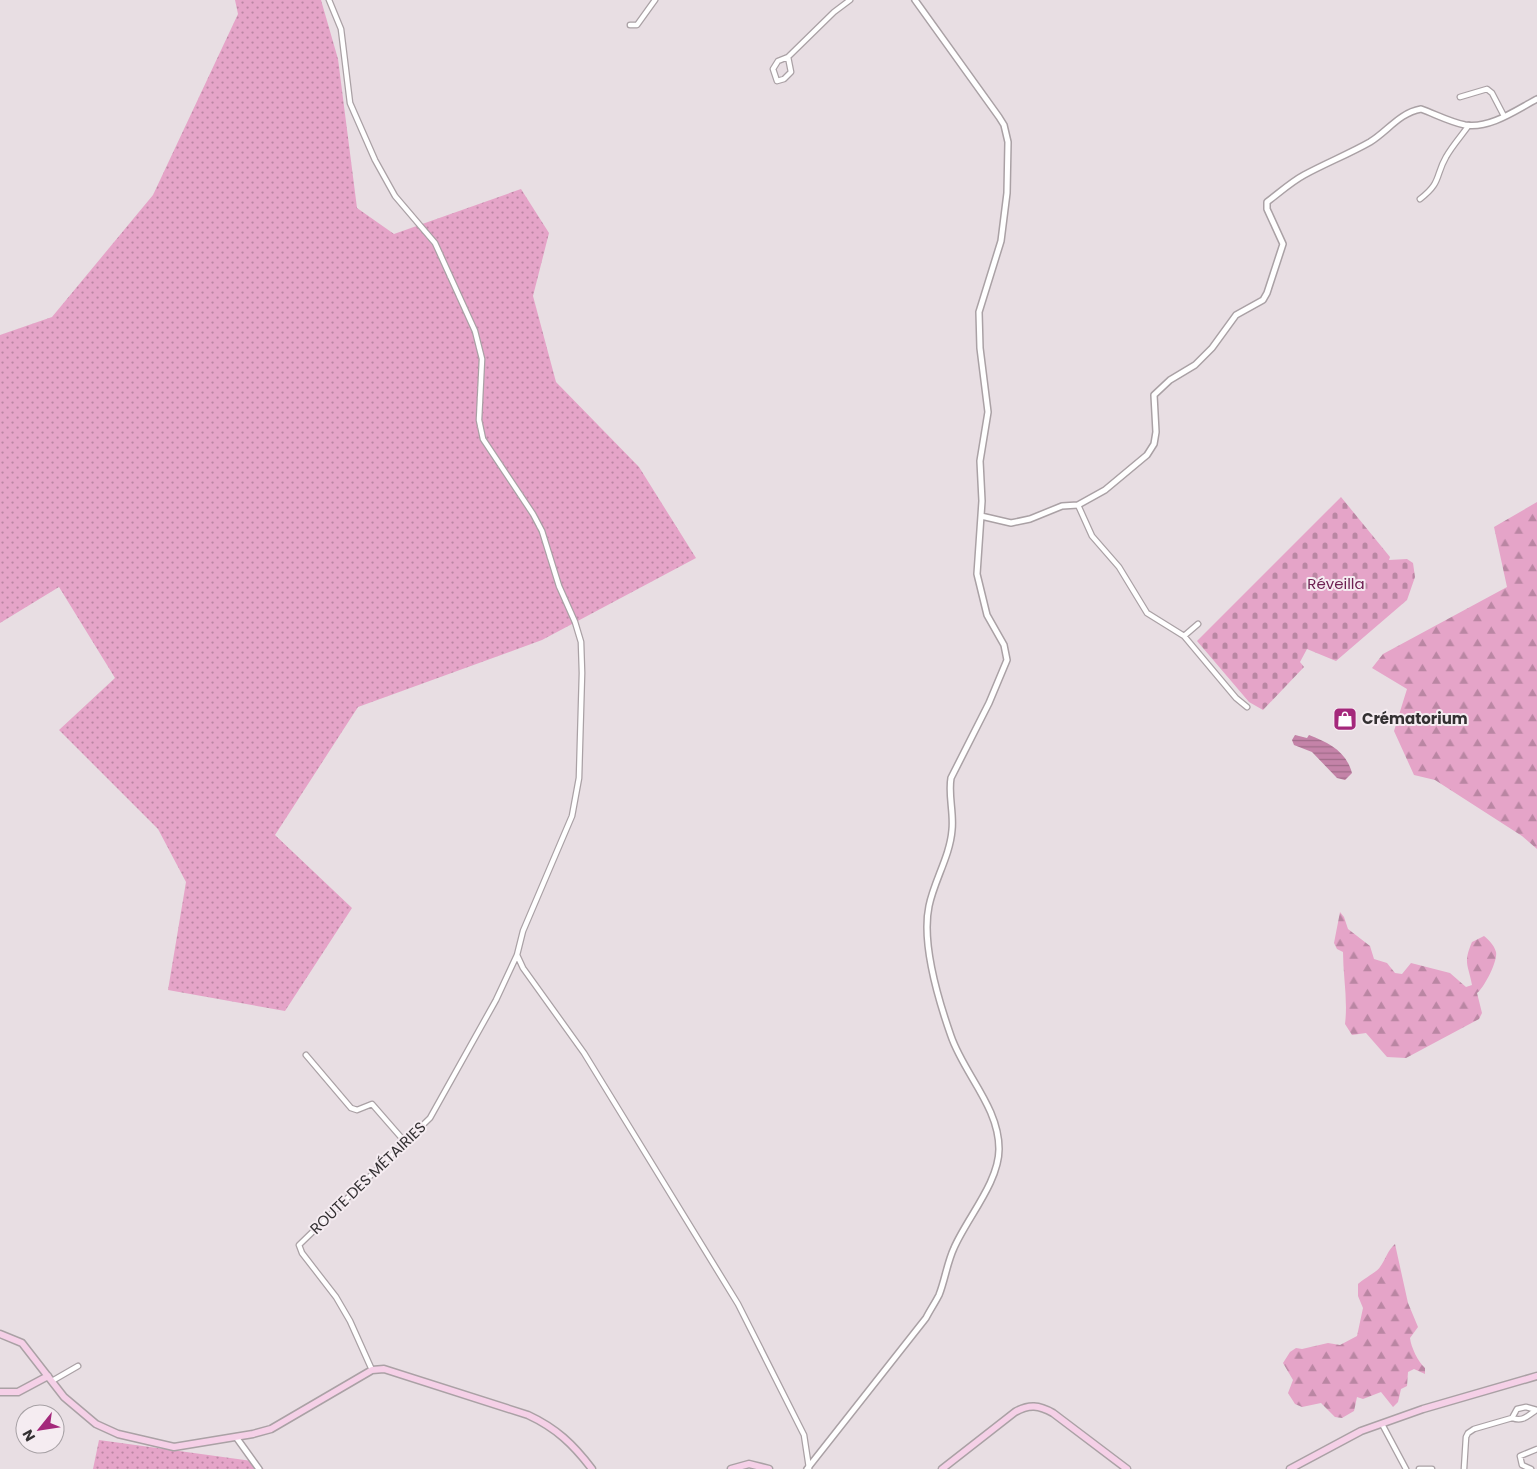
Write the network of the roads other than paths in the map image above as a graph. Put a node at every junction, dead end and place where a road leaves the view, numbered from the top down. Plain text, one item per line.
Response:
1 (329, 0) edge
2 (655, 0) edge
3 (850, 0) edge
4 (915, 0) edge
5 (630, 25) dead end
6 (788, 57) junction
7 (1460, 97) dead end
8 (1537, 99) edge
9 (1504, 116) junction
10 (1466, 125) junction
11 (1420, 199) dead end
12 (1078, 505) junction
13 (981, 516) junction
14 (1198, 624) dead end
15 (1184, 636) junction
16 (1247, 707) dead end
17 (517, 955) junction
18 (306, 1055) dead end
19 (406, 1143) junction
20 (0, 1334) edge
21 (78, 1366) dead end
22 (372, 1370) junction
23 (1537, 1376) edge
24 (50, 1378) junction
25 (0, 1392) edge
26 (1536, 1410) edge
27 (1512, 1418) junction
28 (1382, 1424) junction
29 (236, 1437) junction
30 (1537, 1449) edge
31 (808, 1468) edge
32 (259, 1469) edge
33 (592, 1469) edge
34 (731, 1469) edge
35 (769, 1469) edge
36 (942, 1469) edge
37 (1127, 1469) edge
38 (1290, 1469) edge
39 (1406, 1469) edge
40 (1419, 1469) edge
41 (1432, 1469) edge
42 (1464, 1469) edge
43 (1530, 1469) edge

1 - 17 street, ROUTE DES MÉTAIRIES
2 - 5 street
3 - 6 street
4 - 13 street
6 - 6 street
7 - 9 street
8 - 9 street
9 - 10 street
10 - 11 street
10 - 12 street
12 - 13 street
12 - 15 street
13 - 31 street
14 - 15 street
15 - 16 street
17 - 19 street, ROUTE DES MÉTAIRIES
17 - 31 street
18 - 19 street
19 - 22 street, ROUTE DES MÉTAIRIES
20 - 24 main road
21 - 24 street
22 - 29 main road
22 - 33 main road
23 - 28 main road
24 - 25 main road
24 - 29 main road
26 - 27 street
26 - 27 street
27 - 42 street
28 - 38 main road
28 - 39 street
29 - 32 street
30 - 43 street
34 - 35 main road
36 - 37 main road
40 - 41 street

